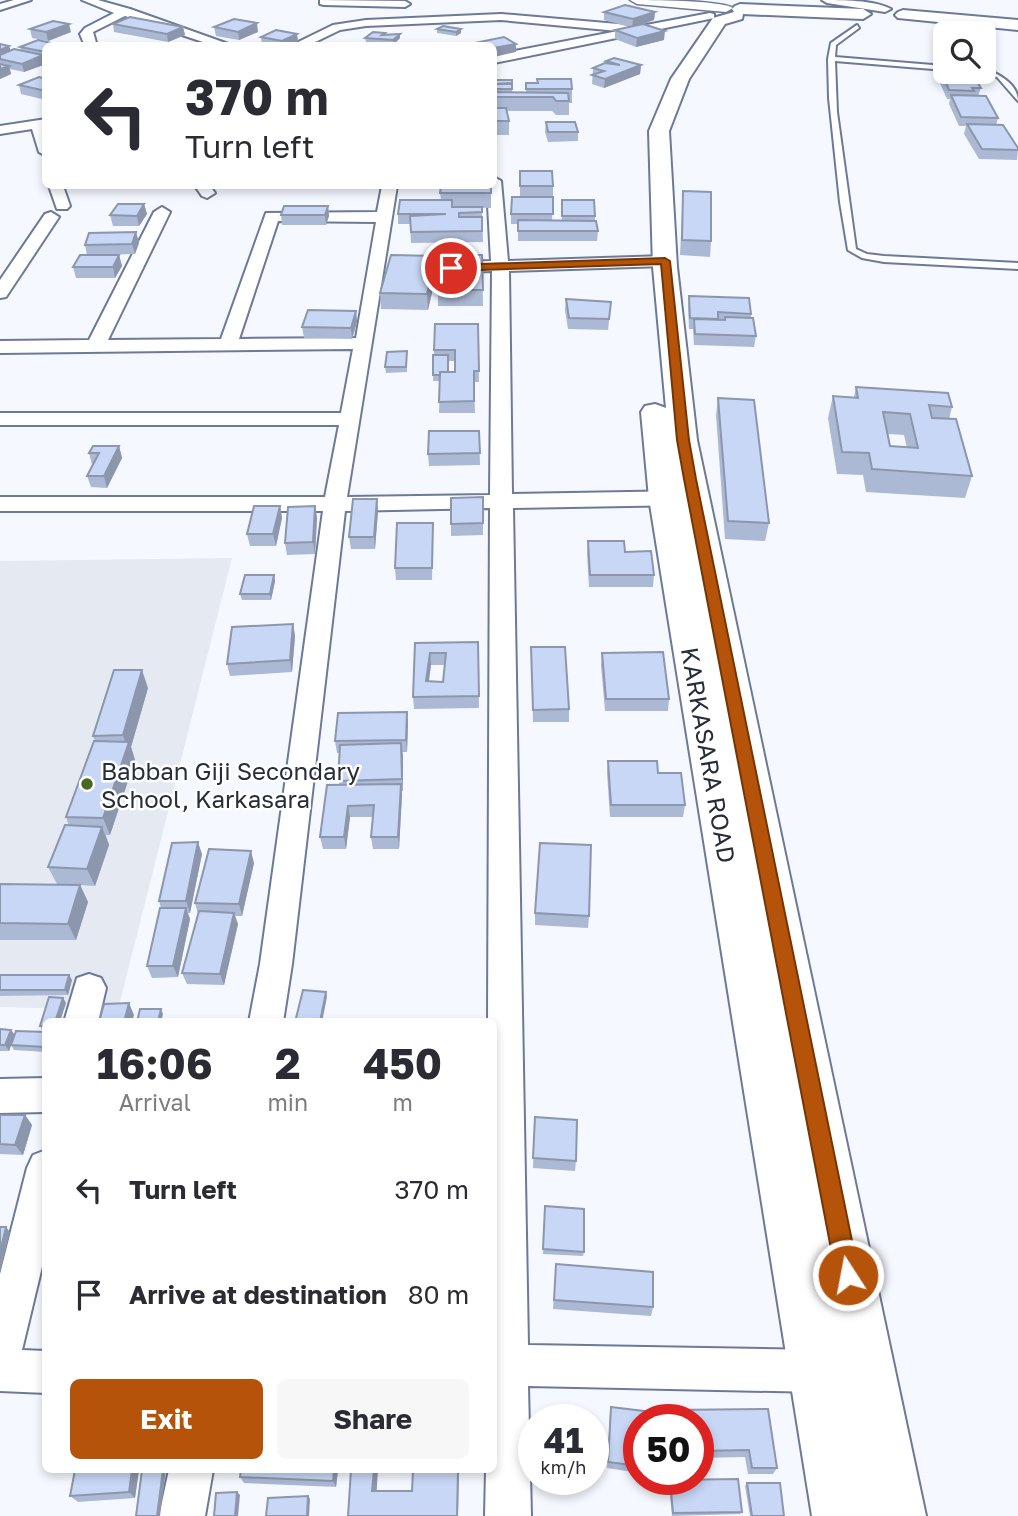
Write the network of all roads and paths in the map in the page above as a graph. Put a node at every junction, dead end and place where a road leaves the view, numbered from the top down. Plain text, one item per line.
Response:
1 (26, 0) edge
2 (87, 0) edge
3 (637, 0) edge
4 (827, 0) edge
5 (916, 0) edge
6 (324, 1) edge
7 (420, 4) dead end
8 (0, 7) edge
9 (441, 7) dead end
10 (126, 11) junction
11 (729, 12) junction
12 (884, 15) edge
13 (486, 18) junction
14 (355, 23) junction
15 (1018, 25) edge
16 (638, 29) junction
17 (1018, 32) edge
18 (90, 42) edge
19 (216, 42) edge
20 (303, 42) edge
21 (497, 58) edge
22 (831, 60) junction
23 (933, 67) edge
24 (996, 75) edge
25 (1018, 99) edge
26 (41, 123) edge
27 (0, 130) edge
28 (56, 189) edge
29 (389, 189) edge
30 (495, 189) edge
31 (162, 212) dead end
32 (385, 217) junction
33 (655, 261) junction
34 (1018, 266) edge
35 (500, 267) junction
36 (377, 269) junction
37 (0, 293) edge
38 (364, 343) junction
39 (228, 345) junction
40 (0, 347) edge
41 (95, 348) junction
42 (0, 419) edge
43 (350, 419) junction
44 (678, 498) junction
45 (501, 501) junction
46 (0, 504) edge
47 (335, 504) junction
48 (89, 988) dead end
49 (81, 1018) edge
50 (267, 1018) edge
51 (42, 1095) edge
52 (0, 1096) edge
53 (42, 1184) edge
54 (0, 1355) edge
55 (501, 1365) edge
56 (0, 1370) edge
57 (817, 1371) junction
58 (42, 1372) edge
59 (190, 1473) edge
60 (182, 1516) edge
61 (508, 1516) edge
62 (843, 1516) edge
63 (895, 1516) edge

1 - 8 street
2 - 10 street
3 - 11 street
4 - 12 street
5 - 12 main road
6 - 7 street
6 - 14 street
9 - 13 street
10 - 18 street
10 - 19 street
11 - 12 main road
11 - 16 street
11 - 33 main road, KARKASARA ROAD
12 - 15 main road
12 - 17 main road
12 - 22 lane
13 - 14 street
13 - 16 street
14 - 20 street
16 - 21 street
22 - 23 lane
22 - 34 lane
24 - 25 lane
26 - 27 street
28 - 37 street
29 - 32 street
30 - 35 street
31 - 41 street
32 - 36 street
32 - 39 street
33 - 35 street
33 - 44 main road, KARKASARA ROAD
35 - 36 street
35 - 45 street
36 - 38 street
38 - 39 street
38 - 43 street
39 - 41 street
40 - 41 street
42 - 43 street
43 - 47 street
44 - 45 street
44 - 57 main road, KARKASARA ROAD
44 - 63 main road, KARKASARA ROAD
45 - 47 street
45 - 55 street
46 - 47 street
47 - 50 street
48 - 49 street
51 - 52 street
53 - 54 street
55 - 57 street
55 - 61 street
56 - 58 street
57 - 62 main road, KARKASARA ROAD
59 - 60 street

